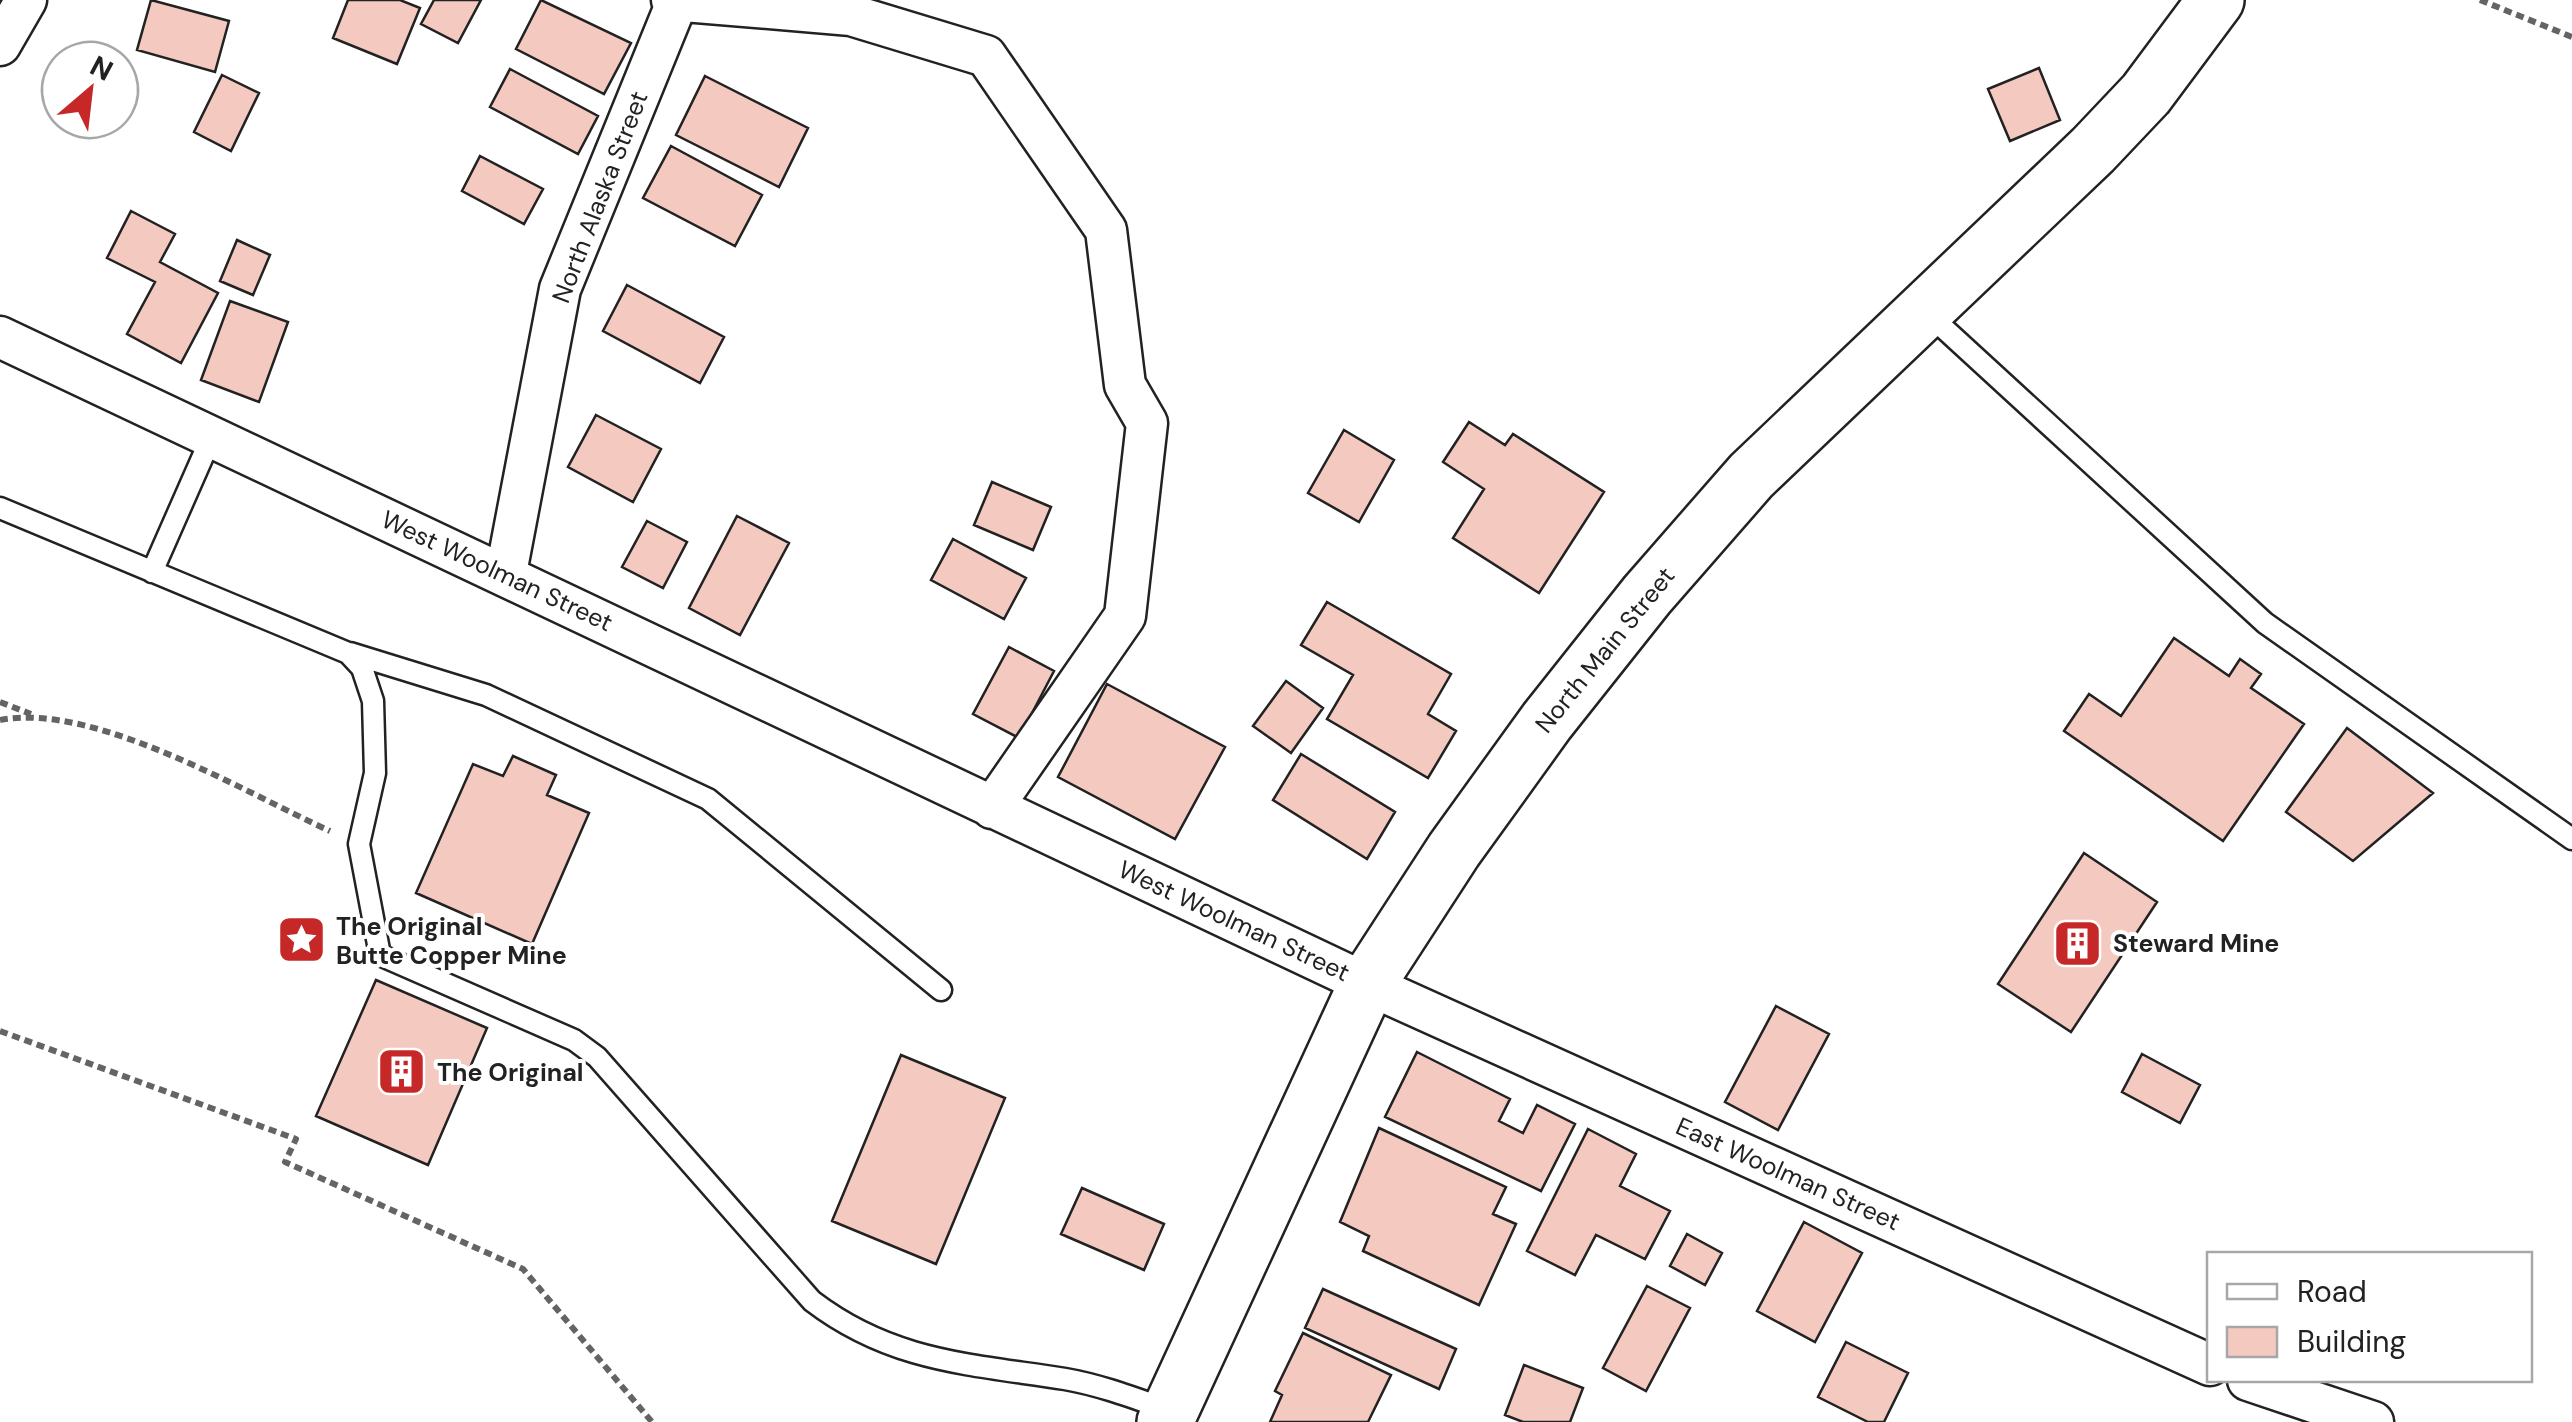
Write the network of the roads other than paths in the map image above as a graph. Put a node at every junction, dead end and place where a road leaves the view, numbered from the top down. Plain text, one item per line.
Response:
1 (26, 0) edge
2 (2216, 0) edge
3 (675, 1) edge
4 (0, 44) edge
5 (1924, 310) junction
6 (0, 337) edge
7 (211, 438) junction
8 (0, 508) edge
9 (152, 572) junction
10 (506, 573) junction
11 (348, 652) junction
12 (992, 808) junction
13 (2572, 839) edge
14 (1367, 984) junction
15 (941, 990) dead end
16 (2207, 1364) edge
17 (2254, 1382) edge
18 (1176, 1418) edge
19 (2373, 1422) edge

1 - 4 street
2 - 5 main road, North Main Street
3 - 10 street, North Alaska Street
3 - 12 street
5 - 13 lane
5 - 14 main road, North Main Street
6 - 7 street, West Woolman Street
7 - 9 lane
7 - 10 street, West Woolman Street
8 - 9 lane
9 - 11 lane
10 - 12 street, West Woolman Street
11 - 15 lane
11 - 18 lane
12 - 14 street, West Woolman Street
14 - 16 street, East Woolman Street
14 - 18 main road, North Main Street
17 - 19 street

